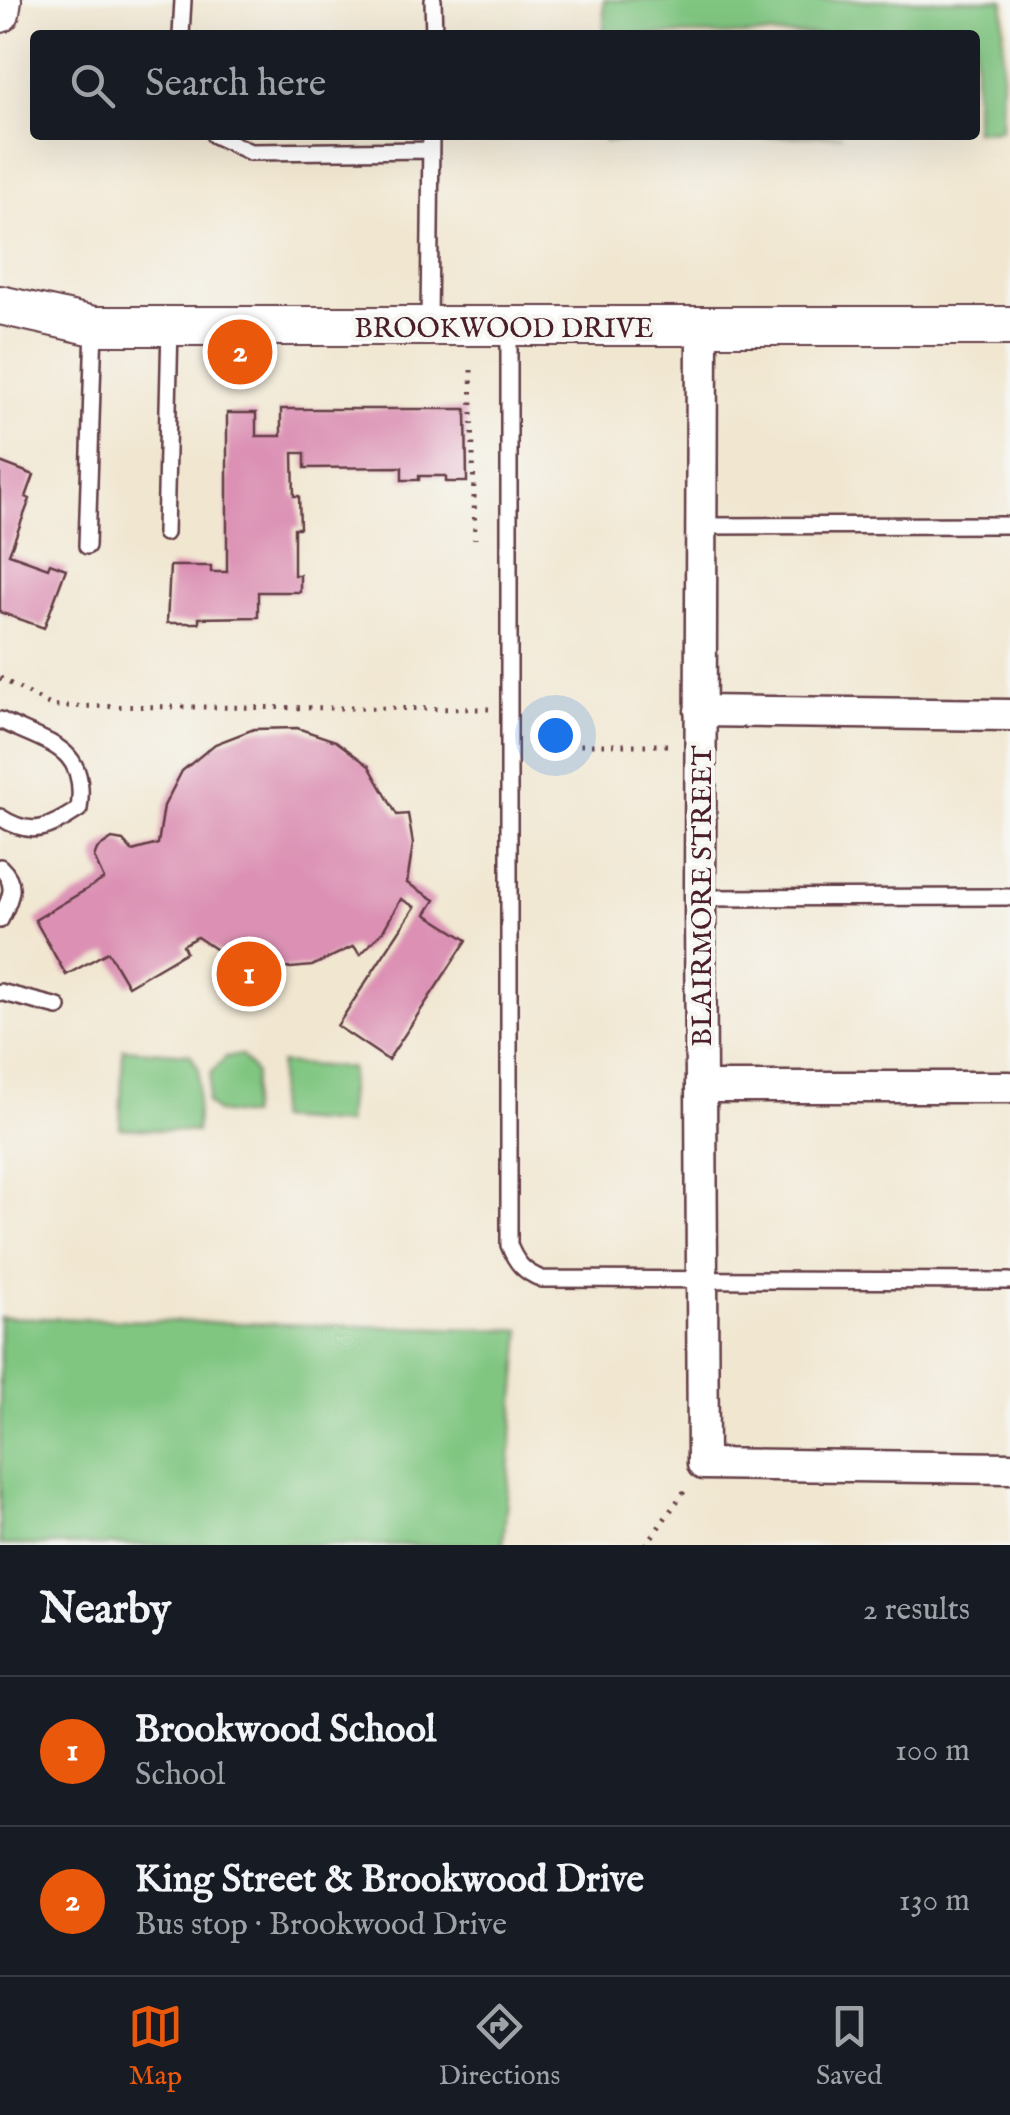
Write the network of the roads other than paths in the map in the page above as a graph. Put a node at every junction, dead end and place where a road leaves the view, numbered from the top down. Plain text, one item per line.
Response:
1 (2, 0) edge
2 (183, 0) edge
3 (434, 0) edge
4 (0, 13) edge
5 (181, 30) edge
6 (434, 30) edge
7 (225, 140) edge
8 (430, 143) edge
9 (0, 305) edge
10 (94, 326) junction
11 (170, 326) junction
12 (429, 326) junction
13 (1010, 326) edge
14 (509, 327) junction
15 (702, 327) junction
16 (702, 526) junction
17 (1010, 526) edge
18 (165, 533) dead end
19 (88, 546) dead end
20 (700, 711) junction
21 (1010, 715) edge
22 (0, 720) edge
23 (0, 818) edge
24 (0, 867) edge
25 (1010, 896) edge
26 (700, 898) junction
27 (0, 920) edge
28 (0, 992) edge
29 (58, 1007) dead end
30 (701, 1087) junction
31 (1010, 1087) edge
32 (700, 1280) junction
33 (1010, 1280) edge
34 (1010, 1468) edge

1 - 4 street
2 - 5 lane
3 - 6 lane
7 - 8 lane
8 - 12 lane
9 - 10 street, BROOKWOOD DRIVE
10 - 11 street, BROOKWOOD DRIVE
10 - 19 lane
11 - 12 street, BROOKWOOD DRIVE
11 - 18 lane
12 - 14 street, BROOKWOOD DRIVE
13 - 15 street, BROOKWOOD DRIVE
14 - 15 street, BROOKWOOD DRIVE
14 - 32 lane
15 - 16 street, BLAIRMORE STREET
16 - 17 lane
16 - 20 street, BLAIRMORE STREET
20 - 21 street
20 - 26 street, BLAIRMORE STREET
22 - 23 lane
24 - 27 lane
25 - 26 lane
26 - 30 street, BLAIRMORE STREET
28 - 29 lane
30 - 31 street
30 - 32 street, BLAIRMORE STREET
32 - 33 lane
32 - 34 street, BLAIRMORE STREET

